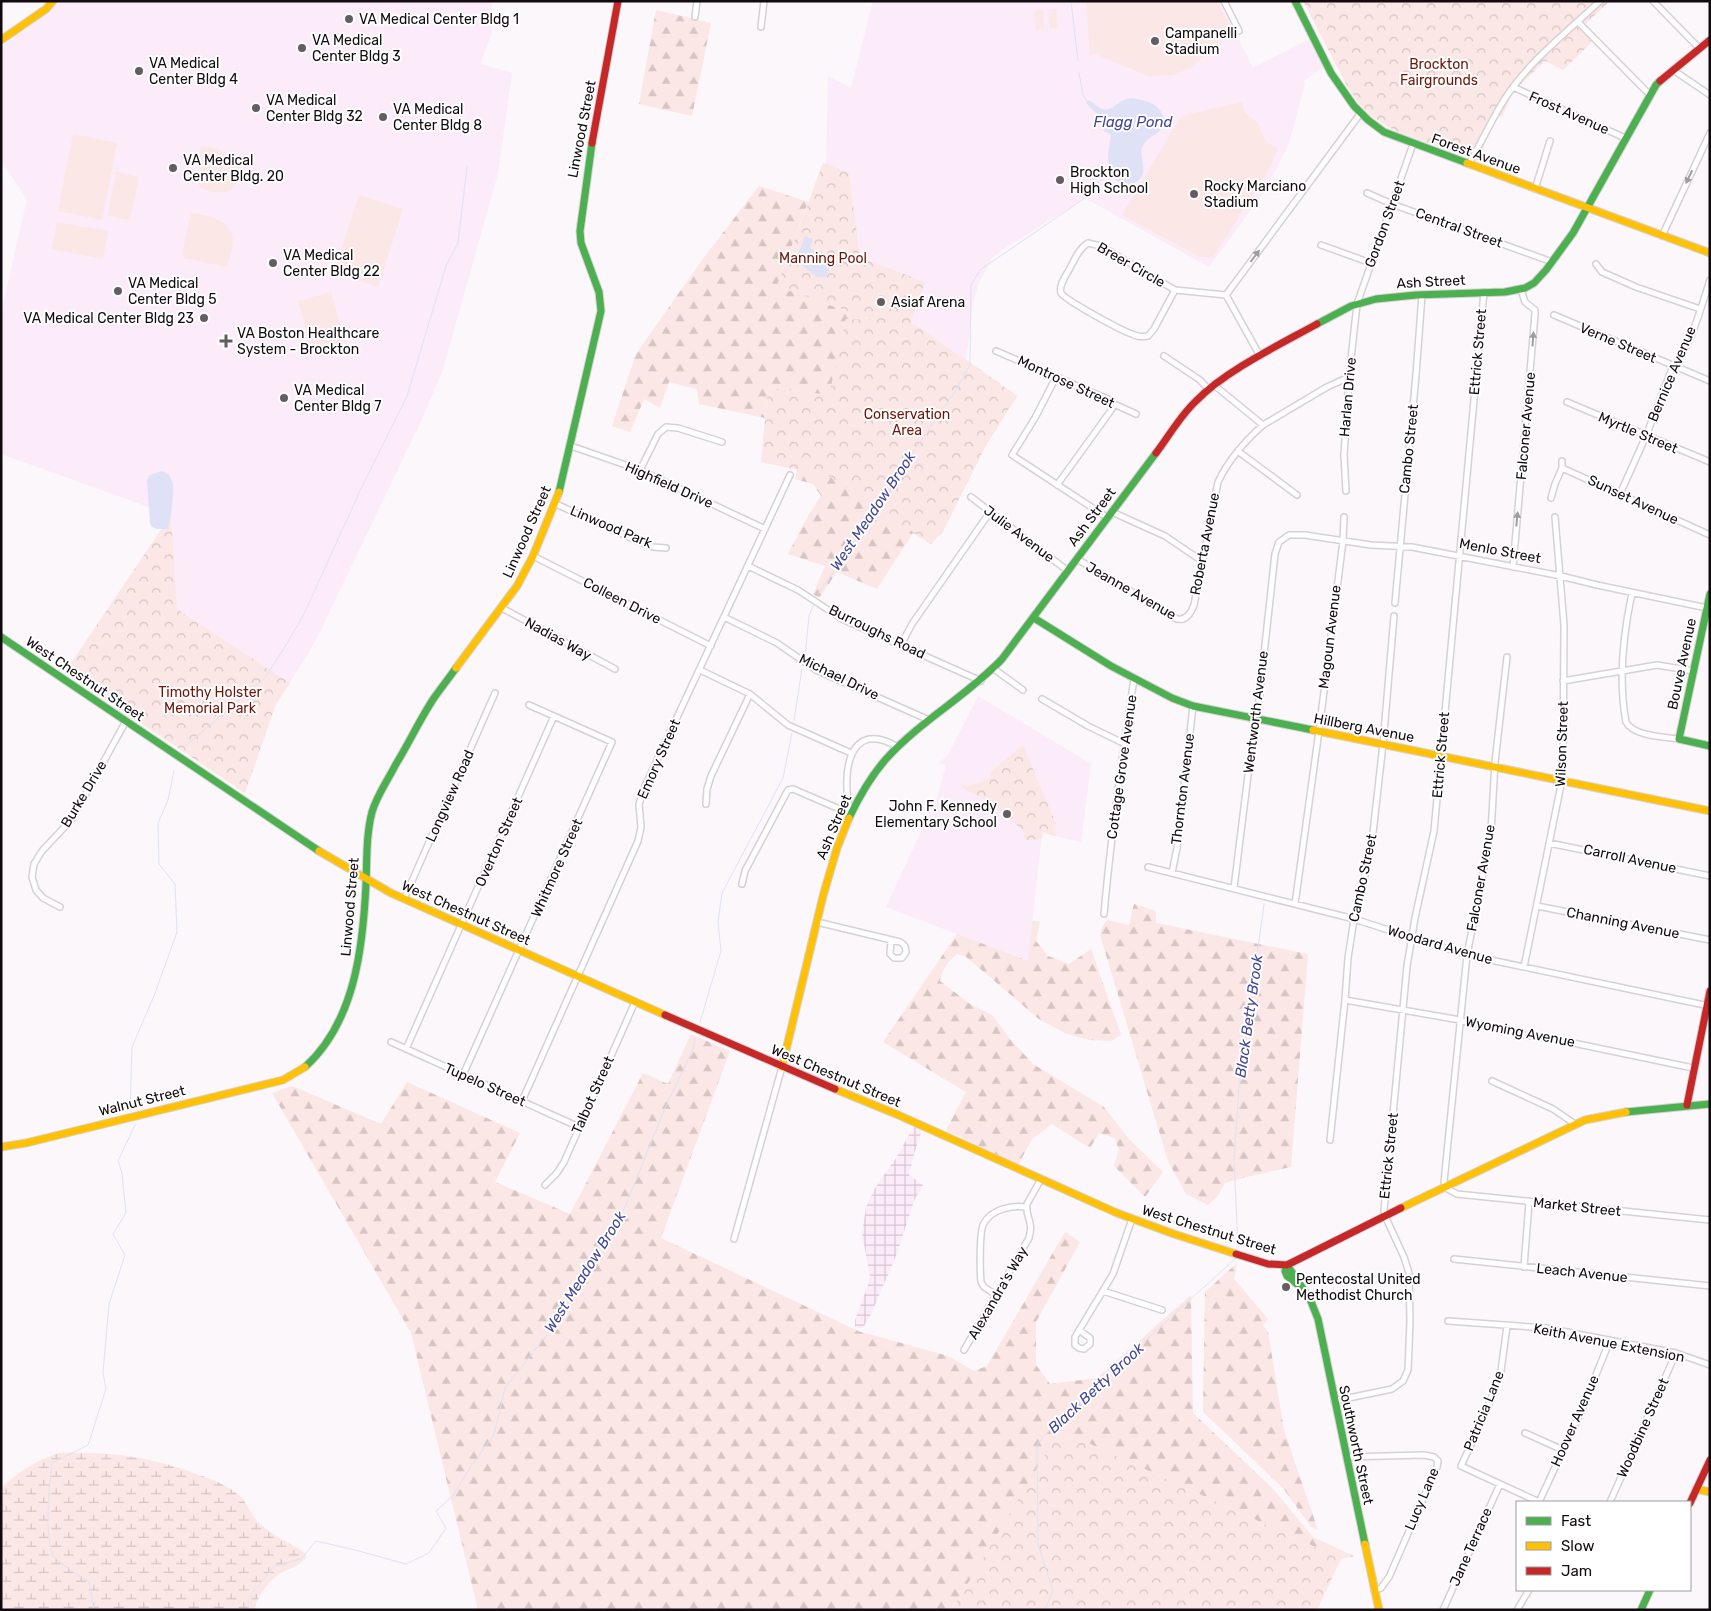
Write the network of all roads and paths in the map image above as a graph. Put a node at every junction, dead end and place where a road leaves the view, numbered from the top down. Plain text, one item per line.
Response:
1 (53, 1) edge
2 (618, 1) edge
3 (697, 1) edge
4 (764, 1) edge
5 (1224, 1) edge
6 (1295, 1) edge
7 (1600, 1) edge
8 (1653, 1) edge
9 (695, 16) dead end
10 (1578, 22) junction
11 (761, 27) dead end
12 (1239, 31) dead end
13 (1, 40) edge
14 (1710, 40) edge
15 (1699, 48) junction
16 (1673, 70) junction
17 (1513, 88) junction
18 (1650, 95) junction
19 (1710, 95) edge
20 (1360, 114) junction
21 (1710, 133) edge
22 (1625, 138) junction
23 (1550, 141) dead end
24 (1413, 144) junction
25 (1469, 164) junction
26 (1535, 189) junction
27 (1367, 193) dead end
28 (1392, 204) junction
29 (1587, 208) junction
30 (1662, 236) junction
31 (1321, 245) dead end
32 (1710, 253) edge
33 (1552, 262) junction
34 (1371, 263) junction
35 (1596, 264) dead end
36 (1710, 280) edge
37 (1175, 290) junction
38 (1521, 290) junction
39 (1484, 292) junction
40 (1226, 295) junction
41 (1422, 295) junction
42 (1357, 304) junction
43 (1700, 309) junction
44 (1554, 315) dead end
45 (996, 351) dead end
46 (1164, 356) dead end
47 (1260, 356) junction
48 (1673, 366) junction
49 (1056, 377) junction
50 (1349, 377) junction
51 (1710, 381) edge
52 (1211, 387) junction
53 (1567, 402) dead end
54 (1114, 404) junction
55 (1136, 414) dead end
56 (1263, 425) junction
57 (1646, 436) junction
58 (722, 442) dead end
59 (570, 446) junction
60 (1239, 452) junction
61 (1562, 461) dead end
62 (1710, 462) edge
63 (1562, 468) junction
64 (640, 470) junction
65 (790, 475) dead end
66 (1057, 485) junction
67 (1346, 490) dead end
68 (1620, 494) junction
69 (1297, 496) dead end
70 (971, 498) dead end
71 (1551, 498) dead end
72 (556, 504) junction
73 (990, 512) junction
74 (1110, 515) junction
75 (1555, 517) dead end
76 (1344, 518) dead end
77 (765, 529) junction
78 (1710, 536) edge
79 (1283, 538) joint
80 (1343, 541) junction
81 (1400, 545) junction
82 (666, 548) dead end
83 (534, 556) junction
84 (1460, 556) junction
85 (1077, 560) junction
86 (1202, 560) junction
87 (748, 566) junction
88 (1513, 567) junction
89 (1068, 571) junction
90 (1561, 576) junction
91 (1632, 593) junction
92 (1710, 594) edge
93 (1395, 603) dead end
94 (502, 608) junction
95 (1708, 609) edge
96 (1394, 616) dead end
97 (724, 617) junction
98 (1186, 617) joint
99 (1034, 618) junction
100 (1, 637) edge
101 (901, 645) junction
102 (711, 646) junction
103 (1506, 656) dead end
104 (614, 669) dead end
105 (994, 669) junction
106 (700, 670) junction
107 (1694, 671) junction
108 (1622, 672) junction
109 (1134, 679) junction
110 (981, 681) junction
111 (1563, 681) junction
112 (1023, 690) dead end
113 (495, 694) dead end
114 (750, 694) junction
115 (1042, 700) dead end
116 (529, 705) dead end
117 (1193, 706) junction
118 (554, 716) junction
119 (1257, 718) junction
120 (929, 720) junction
121 (126, 721) junction
122 (1319, 731) junction
123 (1679, 740) junction
124 (1123, 743) junction
125 (1383, 744) junction
126 (1710, 746) edge
127 (898, 747) junction
128 (851, 753) junction
129 (1442, 756) junction
130 (1495, 766) junction
131 (1562, 780) junction
132 (706, 804) dead end
133 (1710, 811) edge
134 (851, 814) junction
135 (1550, 843) junction
136 (1148, 866) dead end
137 (1172, 873) junction
138 (1710, 876) edge
139 (366, 880) junction
140 (742, 884) dead end
141 (1234, 888) junction
142 (404, 899) junction
143 (1295, 904) junction
144 (1536, 906) junction
145 (60, 907) dead end
146 (1104, 914) dead end
147 (1354, 919) junction
148 (817, 922) junction
149 (462, 924) junction
150 (1412, 937) junction
151 (891, 940) dead end
152 (1710, 940) edge
153 (520, 950) junction
154 (1467, 955) junction
155 (1524, 967) junction
156 (577, 976) junction
157 (1710, 991) edge
158 (1346, 1000) junction
159 (635, 1002) junction
160 (1708, 1005) edge
161 (1404, 1010) junction
162 (1460, 1020) junction
163 (391, 1042) dead end
164 (406, 1049) junction
165 (782, 1067) junction
166 (1693, 1068) junction
167 (463, 1075) junction
168 (289, 1077) joint
169 (1492, 1081) dead end
170 (522, 1101) junction
171 (1710, 1104) edge
172 (1687, 1105) junction
173 (1575, 1124) junction
174 (579, 1126) junction
175 (1330, 1140) dead end
176 (1, 1147) edge
177 (1041, 1179) junction
178 (545, 1185) dead end
179 (1446, 1188) junction
180 (1529, 1202) junction
181 (1026, 1208) junction
182 (1385, 1216) junction
183 (1132, 1219) junction
184 (1710, 1220) edge
185 (734, 1239) dead end
186 (1454, 1259) dead end
187 (1287, 1265) junction
188 (1524, 1267) junction
189 (1710, 1286) edge
190 (1103, 1291) junction
191 (996, 1295) junction
192 (1162, 1310) dead end
193 (1448, 1321) dead end
194 (1507, 1326) junction
195 (1079, 1330) dead end
196 (1610, 1340) junction
197 (964, 1350) dead end
198 (1676, 1353) junction
199 (1710, 1365) edge
200 (1334, 1401) junction
201 (1525, 1433) dead end
202 (1563, 1450) junction
203 (1346, 1457) junction
204 (1710, 1460) edge
205 (1500, 1484) junction
206 (1696, 1489) junction
207 (1710, 1492) edge
208 (1537, 1501) edge
209 (1539, 1501) edge
210 (1610, 1501) edge
211 (1691, 1502) edge
212 (1373, 1591) junction
213 (1528, 1591) edge
214 (1650, 1591) edge
215 (1378, 1610) edge
216 (1443, 1610) edge
217 (1517, 1610) edge
218 (1641, 1610) edge

1 - 13 street
2 - 59 street, Linwood Street
3 - 9 street
4 - 11 street
5 - 12 street
6 - 20 street, Forest Avenue
7 - 10 street
8 - 15 street
10 - 17 street
10 - 18 street
14 - 15 street
15 - 16 street
16 - 18 street
16 - 19 street
17 - 22 street, Frost Avenue
17 - 25 street
18 - 22 street
20 - 24 street, Forest Avenue
40 -> 20 street
21 -> 30 street
22 - 29 street
23 - 26 street
24 - 25 street, Forest Avenue
24 - 28 street, Gordon Street
25 - 26 street, Forest Avenue
26 - 29 street, Forest Avenue
27 - 28 street, Central Street
28 - 33 street, Central Street
28 - 34 street, Gordon Street
29 - 30 street, Forest Avenue
29 - 33 street
30 - 32 street, Forest Avenue
31 - 34 street
33 - 38 street
34 - 42 street, Gordon Street
35 - 43 street
36 - 43 street, Bernice Avenue
37 - 37 street, Breer Circle
37 - 40 street, Breer Circle
38 - 39 street, Ash Street
88 -> 38 street, Falconer Avenue
39 - 41 street, Ash Street
39 - 84 street, Ettrick Street
40 - 47 street
41 - 42 street, Ash Street
41 - 81 street, Cambo Street
42 - 47 street, Ash Street
42 - 50 street, Harlan Drive
43 - 48 street, Bernice Avenue
44 - 48 street, Verne Street
45 - 49 street, Montrose Street
46 - 52 street
47 - 52 street, Ash Street
48 - 51 street, Verne Street
48 - 57 street, Bernice Avenue
49 - 54 street, Montrose Street
49 - 66 street
50 - 56 street, Roberta Avenue
50 - 67 street, Harlan Drive
52 - 56 street
52 - 74 street, Ash Street
53 - 57 street, Myrtle Street
54 - 55 street, Montrose Street
54 - 66 street
56 - 60 street, Roberta Avenue
57 - 62 street, Myrtle Street
57 - 68 street, Bernice Avenue
58 - 64 street
59 - 64 street, Highfield Drive
59 - 72 street, Linwood Street
60 - 69 street
60 - 86 street, Roberta Avenue
61 - 63 street
63 - 68 street, Sunset Avenue
63 - 71 street
64 - 77 street, Highfield Drive
65 - 77 street, Emory Street
66 - 74 street
68 - 78 street, Sunset Avenue
70 - 73 street, Julie Avenue
72 - 82 street, Linwood Park
72 - 83 street, Linwood Street
73 - 89 street, Julie Avenue
73 - 101 street
74 - 85 street, Ash Street
74 - 86 street
75 - 90 street, Wilson Street
76 - 80 street, Magoun Avenue
77 - 87 street, Emory Street
79 - 80 street, Menlo Street
79 - 119 street, Wentworth Avenue
80 - 81 street, Menlo Street
80 - 122 street, Magoun Avenue
81 - 84 street, Menlo Street
81 - 93 street, Cambo Street
83 - 94 street, Linwood Street
83 - 102 street, Colleen Drive
84 - 88 street, Menlo Street
84 - 129 street, Ettrick Street
85 - 89 street, Ash Street
85 - 98 street, Jeanne Avenue
86 - 98 street, Roberta Avenue
87 - 97 street, Emory Street
87 - 101 street, Burroughs Road
88 - 90 street, Menlo Street
89 - 99 street, Ash Street
90 - 91 street, Menlo Street
90 - 111 street, Wilson Street
91 - 95 street, Menlo Street
91 - 108 street
92 - 95 street, Bouve Avenue
94 - 104 street, Nadias Way
94 - 139 street, Linwood Street
95 - 107 street, Bouve Avenue
96 - 125 street, Cambo Street
97 - 102 street, Emory Street
97 - 120 street, Michael Drive
99 - 105 street, Ash Street
99 - 109 street, Hillberg Avenue
100 - 121 street, West Chestnut Street
101 - 110 street, Burroughs Road
102 - 106 street, Emory Street
103 - 130 street, Falconer Avenue
105 - 110 street, Ash Street
105 - 112 street
106 - 114 street
106 - 156 street, Emory Street
107 - 108 street
107 - 123 street, Bouve Avenue
108 - 111 street
108 - 123 street
109 - 117 street, Hillberg Avenue
109 - 124 street, Cottage Grove Avenue
110 - 120 street, Ash Street
111 - 131 street, Wilson Street
113 - 142 street, Longview Road
114 - 128 street
114 - 132 street
115 - 124 street
116 - 118 street
117 - 119 street, Hillberg Avenue
117 - 137 street, Thornton Avenue
118 - 149 street, Overton Street
118 - 153 street, Whitmore Street
119 - 122 street, Hillberg Avenue
119 - 141 street, Wentworth Avenue
120 - 127 street, Ash Street
121 - 139 street, West Chestnut Street
121 - 145 street, Burke Drive
122 - 125 street, Hillberg Avenue
122 - 143 street, Magoun Avenue
123 - 126 street
124 - 146 street, Cottage Grove Avenue
125 - 129 street, Hillberg Avenue
125 - 147 street, Cambo Street
127 - 128 street
127 - 134 street, Ash Street
128 - 134 street
129 - 130 street, Hillberg Avenue
129 - 150 street, Ettrick Street
130 - 131 street, Hillberg Avenue
130 - 154 street, Falconer Avenue
131 - 133 street, Hillberg Avenue
131 - 135 street, Wilson Street
134 - 140 street
134 - 148 street, Ash Street
135 - 138 street, Carroll Avenue
135 - 144 street, Wilson Street
136 - 137 street, Woodard Avenue
137 - 141 street, Woodard Avenue
139 - 142 street, West Chestnut Street
139 - 168 street, Linwood Street
141 - 143 street, Woodard Avenue
142 - 149 street, West Chestnut Street
143 - 147 street, Woodard Avenue
144 - 152 street, Channing Avenue
144 - 155 street, Wilson Street
147 - 150 street, Woodard Avenue
147 - 158 street, Cambo Street
148 - 151 street
148 - 165 street, Ash Street
149 - 153 street, West Chestnut Street
149 - 164 street, Overton Street
150 - 154 street, Woodard Avenue
150 - 161 street, Ettrick Street
153 - 156 street, West Chestnut Street
153 - 167 street, Whitmore Street
154 - 155 street, Woodard Avenue
154 - 162 street, Falconer Avenue
155 - 160 street, Woodard Avenue
156 - 159 street, West Chestnut Street
156 - 170 street, Emory Street
157 - 160 street
158 - 161 street, Wyoming Avenue
158 - 175 street, Cambo Street
159 - 165 street, West Chestnut Street
159 - 174 street, Talbot Street
160 - 166 street
161 - 162 street, Wyoming Avenue
161 - 182 street, Ettrick Street
162 - 166 street, Wyoming Avenue
162 - 179 street, Falconer Avenue
163 - 164 street, Tupelo Street
164 - 167 street, Tupelo Street
165 - 177 street, West Chestnut Street
165 - 185 street, Ash Street
166 - 172 street
167 - 170 street, Tupelo Street
168 - 176 street, Walnut Street
169 - 173 street
170 - 174 street, Tupelo Street
171 - 172 street, West Chestnut Street
172 - 173 street, West Chestnut Street
173 - 179 street, West Chestnut Street
174 - 178 street, Talbot Street
177 - 181 street
177 - 183 street, West Chestnut Street
179 - 180 street, Market Street
179 - 182 street, West Chestnut Street
180 - 184 street, Market Street
180 - 188 street
181 - 191 street, Alexandra's Way
181 - 191 street
182 - 187 street, West Chestnut Street
182 - 200 street
183 - 187 street, West Chestnut Street
183 - 190 street
186 - 188 street, Leach Avenue
187 - 200 street, Southworth Street
188 - 189 street, Leach Avenue
190 - 192 street
190 - 195 street
191 - 197 street, Alexandra's Way
193 - 194 street, Keith Avenue Extension
194 - 196 street, Keith Avenue Extension
194 - 205 street, Patricia Lane
196 - 198 street, Keith Avenue Extension
196 - 202 street, Hoover Avenue
198 - 199 street, Keith Avenue Extension
198 - 210 street, Woodbine Street
200 - 203 street, Southworth Street
201 - 202 street
202 - 209 street, Hoover Avenue
203 - 212 street, Southworth Street
203 - 212 street, Lucy Lane
204 - 206 street
205 - 208 street
205 - 216 street, Jane Terrace
206 - 207 street
206 - 211 street
212 - 215 street, Southworth Street
213 - 217 street
214 - 218 street

